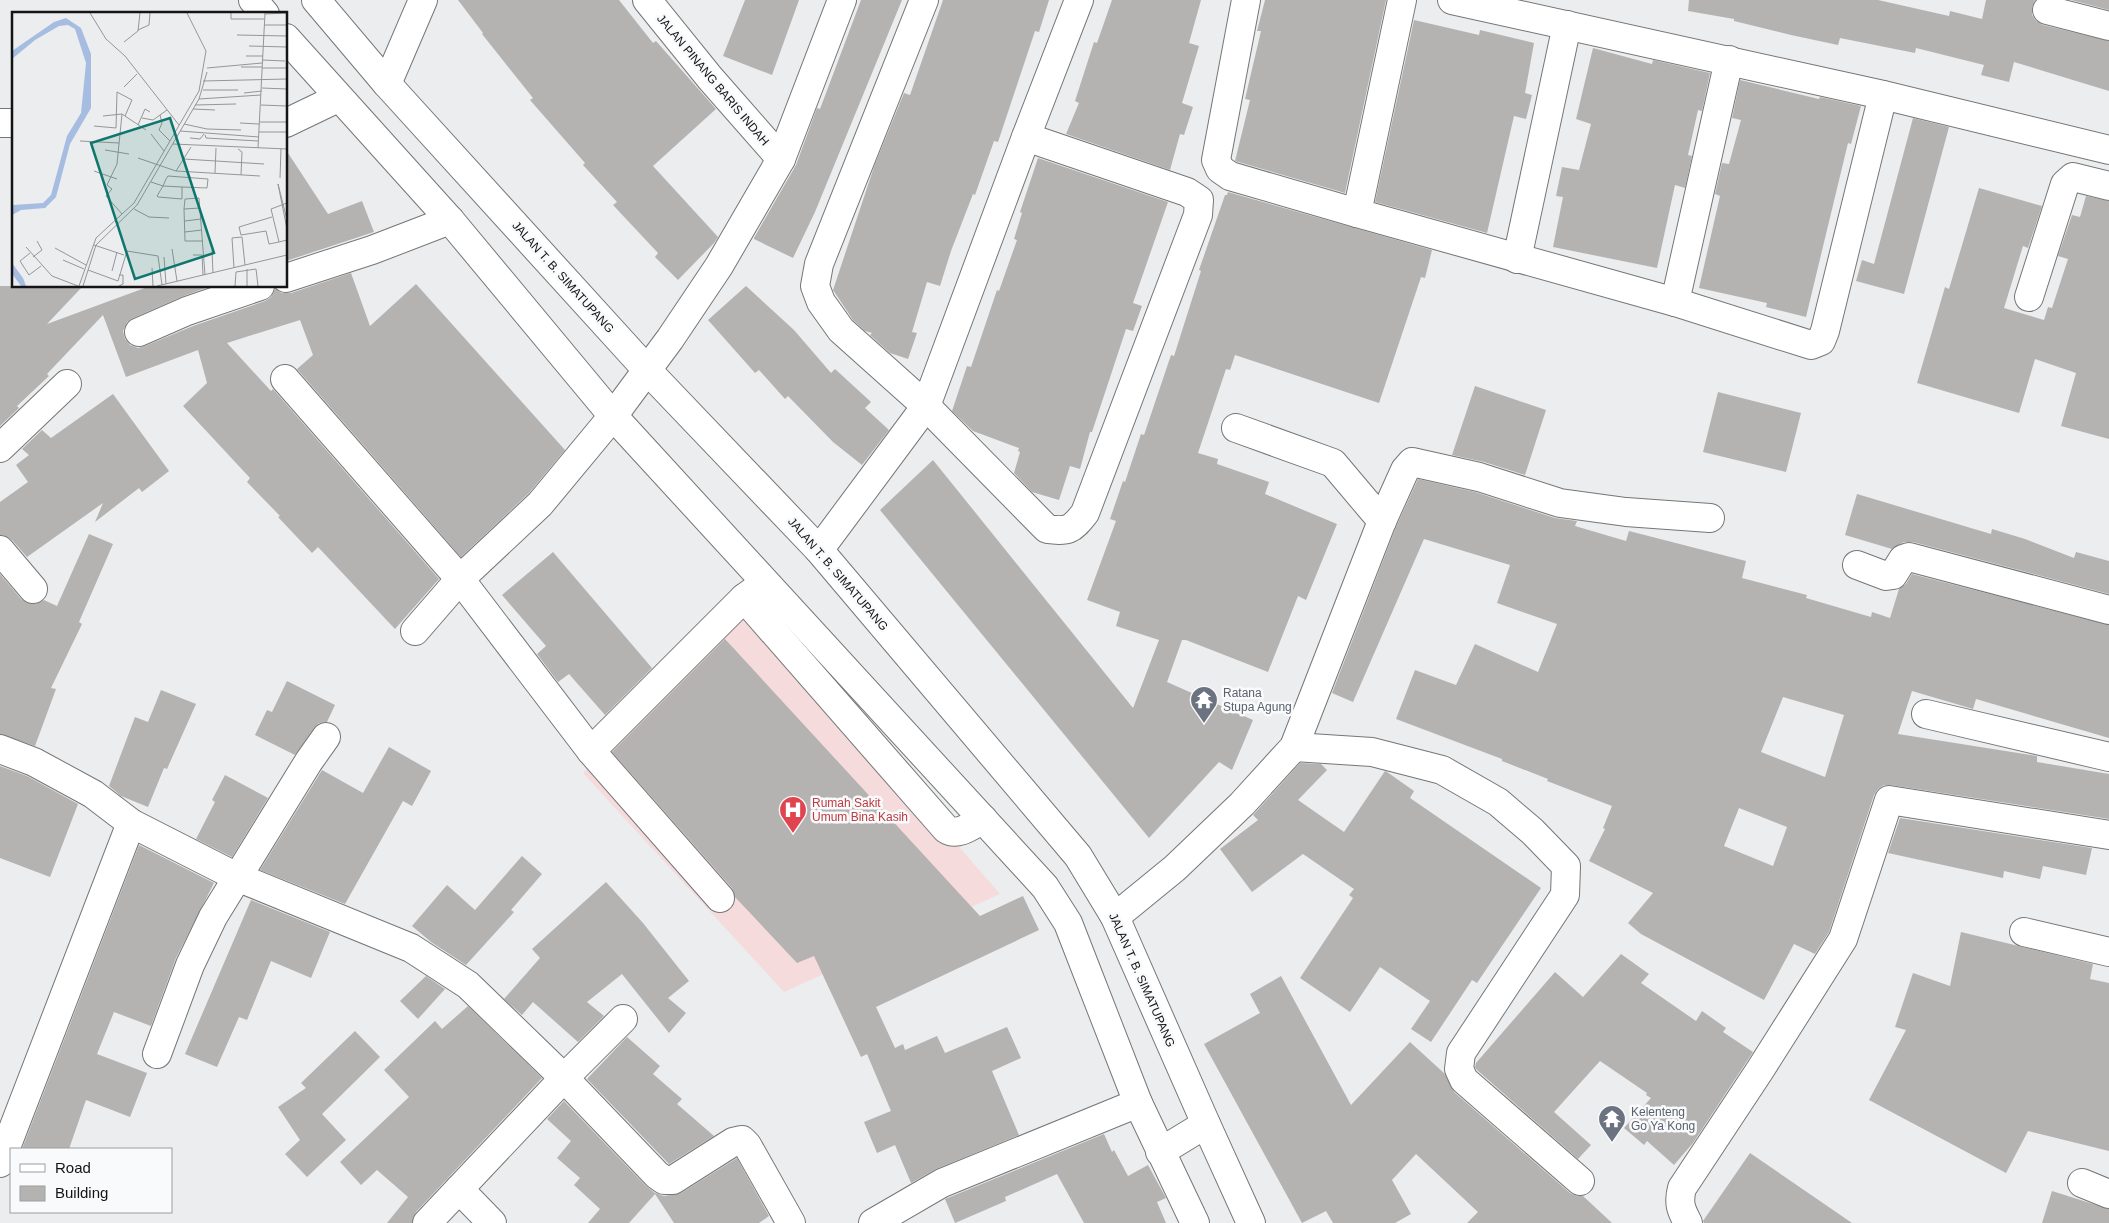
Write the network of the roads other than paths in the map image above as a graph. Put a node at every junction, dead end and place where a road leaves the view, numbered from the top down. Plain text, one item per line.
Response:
1 (253, 0) edge
2 (316, 0) edge
3 (423, 0) edge
4 (647, 0) edge
5 (842, 0) edge
6 (924, 0) edge
7 (1079, 0) edge
8 (1246, 0) edge
9 (1402, 0) edge
10 (1452, 0) edge
11 (2047, 10) dead end
12 (263, 12) edge
13 (1567, 25) junction
14 (2109, 26) edge
15 (288, 40) edge
16 (1729, 60) junction
17 (387, 84) junction
18 (1883, 95) junction
19 (338, 98) junction
20 (288, 122) edge
21 (1026, 137) junction
22 (2109, 150) edge
23 (780, 159) junction
24 (2109, 186) edge
25 (1357, 213) junction
26 (450, 220) junction
27 (1517, 259) junction
28 (288, 277) edge
29 (254, 288) edge
30 (2029, 297) dead end
31 (1675, 302) junction
32 (139, 332) dead end
33 (648, 370) junction
34 (285, 379) dead end
35 (67, 384) dead end
36 (926, 406) junction
37 (613, 416) junction
38 (1236, 428) dead end
39 (0, 448) edge
40 (1710, 518) dead end
41 (1382, 521) junction
42 (0, 550) edge
43 (819, 550) junction
44 (1857, 565) dead end
45 (460, 579) junction
46 (766, 582) junction
47 (33, 589) dead end
48 (744, 598) junction
49 (2109, 610) edge
50 (415, 631) dead end
51 (1926, 714) dead end
52 (326, 737) dead end
53 (1294, 747) junction
54 (0, 749) edge
55 (591, 751) junction
56 (926, 756) junction
57 (2109, 757) edge
58 (901, 778) junction
59 (983, 819) junction
60 (131, 823) junction
61 (2109, 835) edge
62 (237, 877) junction
63 (720, 898) dead end
64 (1115, 917) junction
65 (2024, 932) dead end
66 (2109, 952) edge
67 (623, 1019) dead end
68 (157, 1054) dead end
69 (564, 1078) junction
70 (1138, 1103) junction
71 (1206, 1124) junction
72 (1160, 1152) junction
73 (0, 1163) edge
74 (1580, 1181) dead end
75 (2082, 1183) dead end
76 (458, 1189) junction
77 (2109, 1194) edge
78 (427, 1223) edge
79 (492, 1223) edge
80 (791, 1223) edge
81 (874, 1223) edge
82 (1195, 1223) edge
83 (1252, 1223) edge
84 (1688, 1223) edge

1 - 12 street
2 - 17 street, JALAN T. B. SIMATUPANG
3 - 17 street
4 - 23 street, JALAN PINANG BARIS INDAH
5 - 23 street
6 - 36 street
7 - 21 street
8 - 25 street
9 - 25 street
10 - 13 street
11 - 14 street
13 - 16 street
13 - 27 street
15 - 19 street
16 - 18 street
16 - 31 street
17 - 33 street, JALAN T. B. SIMATUPANG
18 - 22 street
18 - 31 street
19 - 20 street
19 - 26 street
21 - 36 street
21 - 36 street
23 - 33 street
24 - 30 street
25 - 27 street
26 - 28 street
26 - 37 street
27 - 31 street
29 - 32 street
33 - 37 street
33 - 43 street, JALAN T. B. SIMATUPANG
34 - 45 street
35 - 39 street
36 - 43 street
37 - 45 street
37 - 46 street
38 - 41 street
40 - 41 street
41 - 53 street
42 - 47 street
43 - 64 street, JALAN T. B. SIMATUPANG
44 - 49 street
45 - 50 street
45 - 55 street
46 - 48 street
46 - 56 street
48 - 55 street
48 - 58 street
51 - 57 street
52 - 62 street
53 - 64 street
53 - 74 street
54 - 60 street
55 - 63 street
56 - 58 street
56 - 59 street
58 - 59 street
59 - 70 street
60 - 62 street
60 - 73 street
61 - 84 street
62 - 68 street
62 - 69 street
64 - 71 street, JALAN T. B. SIMATUPANG
65 - 66 street
67 - 69 street
69 - 76 street
69 - 80 street
70 - 72 street
70 - 81 street
71 - 72 street
71 - 83 street, JALAN T. B. SIMATUPANG
72 - 82 street
75 - 77 street
76 - 78 street
76 - 79 street

